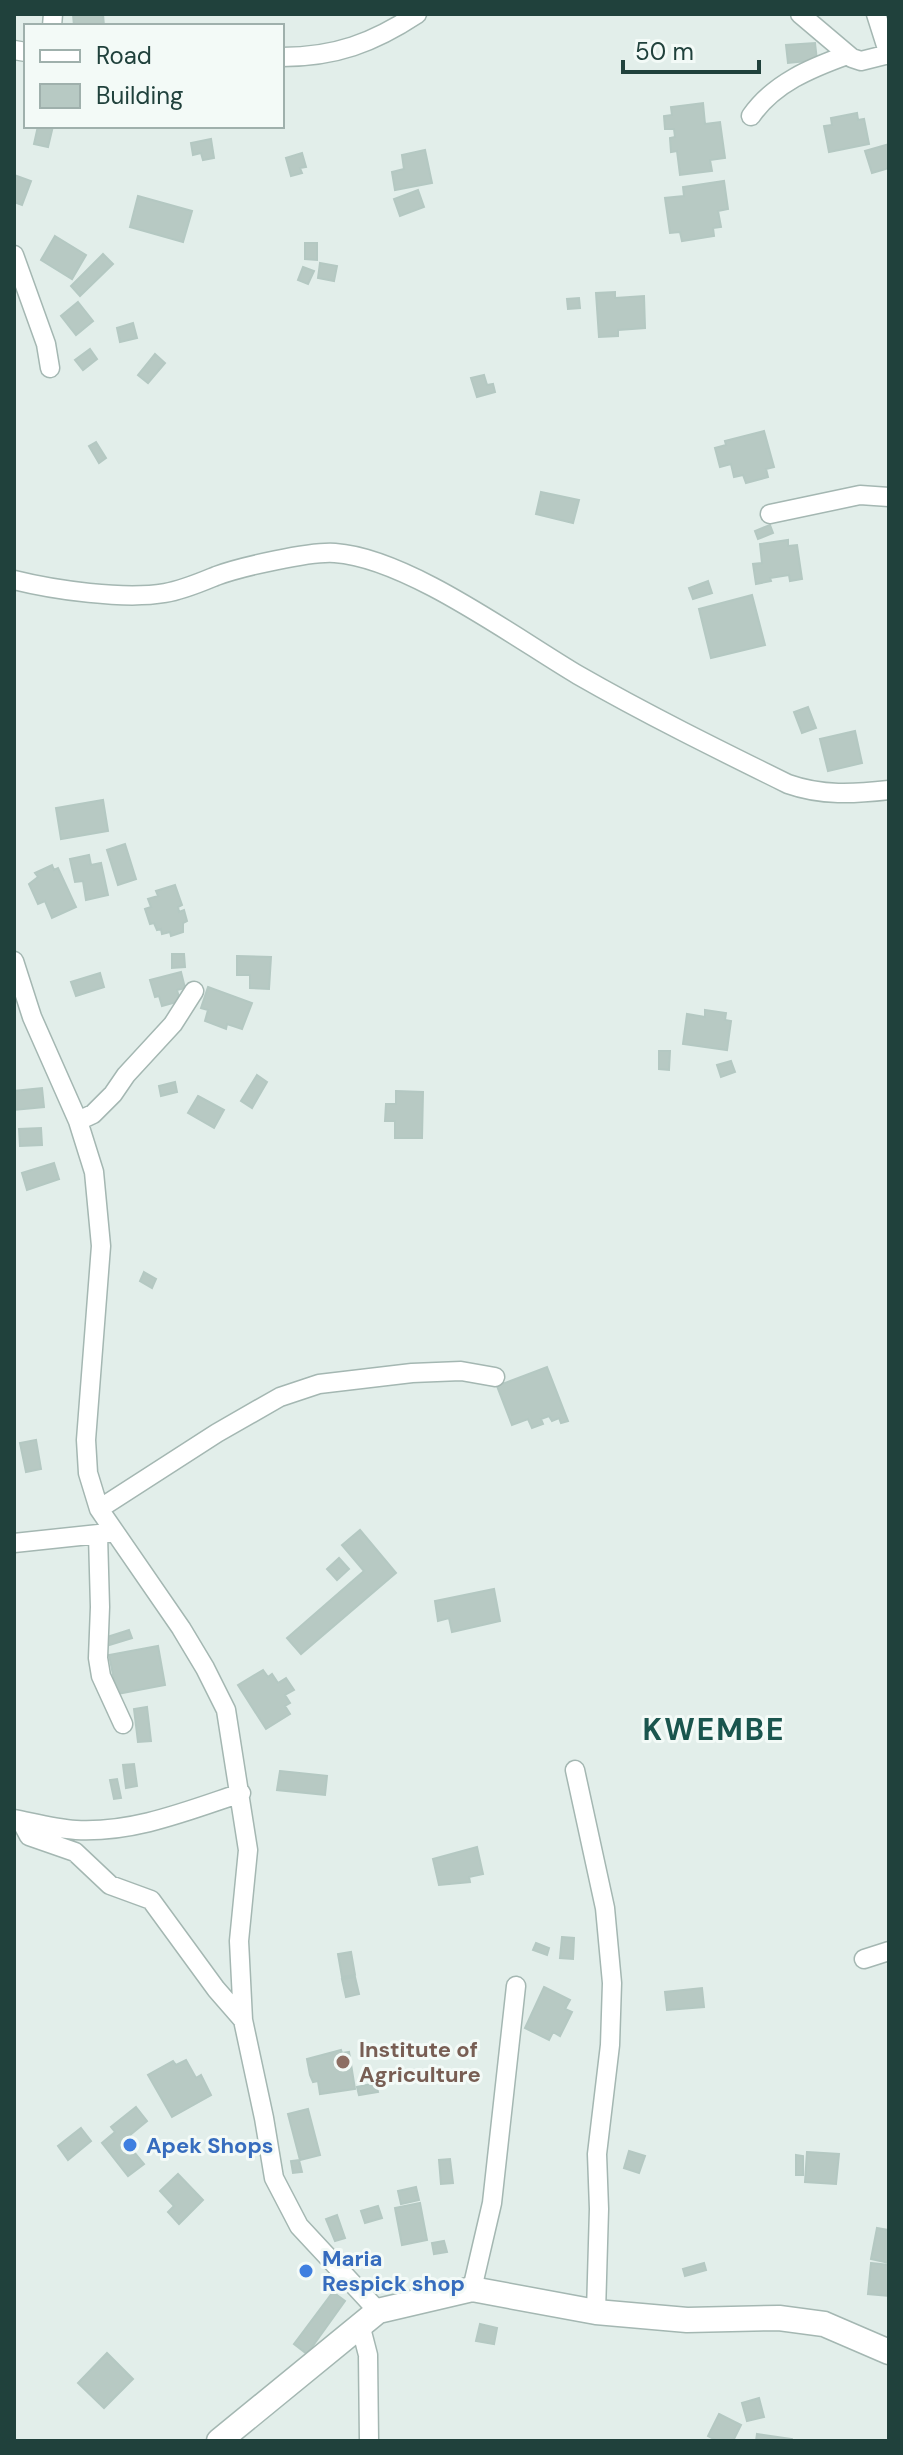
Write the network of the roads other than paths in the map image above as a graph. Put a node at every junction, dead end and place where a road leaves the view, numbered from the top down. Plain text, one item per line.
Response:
1 (417, 14) edge
2 (800, 14) edge
3 (876, 14) edge
4 (889, 54) edge
5 (847, 55) junction
6 (284, 57) edge
7 (751, 116) dead end
8 (14, 255) edge
9 (50, 368) dead end
10 (889, 497) edge
11 (770, 514) dead end
12 (14, 580) edge
13 (889, 790) edge
14 (14, 961) edge
15 (194, 991) dead end
16 (78, 1121) junction
17 (495, 1377) dead end
18 (99, 1509) junction
19 (106, 1534) junction
20 (14, 1543) edge
21 (123, 1724) dead end
22 (575, 1770) dead end
23 (241, 1793) junction
24 (18, 1820) edge
25 (889, 1951) edge
26 (864, 1959) dead end
27 (516, 1986) dead end
28 (243, 2020) junction
29 (472, 2289) junction
30 (596, 2312) junction
31 (369, 2318) junction
32 (889, 2352) edge
33 (219, 2441) edge
34 (369, 2441) edge

1 - 6 street
2 - 5 street
3 - 4 street
4 - 5 street
5 - 7 street
8 - 9 street
10 - 11 street
12 - 13 street
14 - 16 street
15 - 16 street
16 - 18 street
17 - 18 street
18 - 19 street
19 - 20 street
19 - 21 street
19 - 23 street
22 - 30 street
23 - 24 street
23 - 28 street
24 - 28 street
25 - 26 street
27 - 29 street
28 - 31 street
29 - 30 street
29 - 31 street
30 - 32 street
31 - 33 street
31 - 34 street

